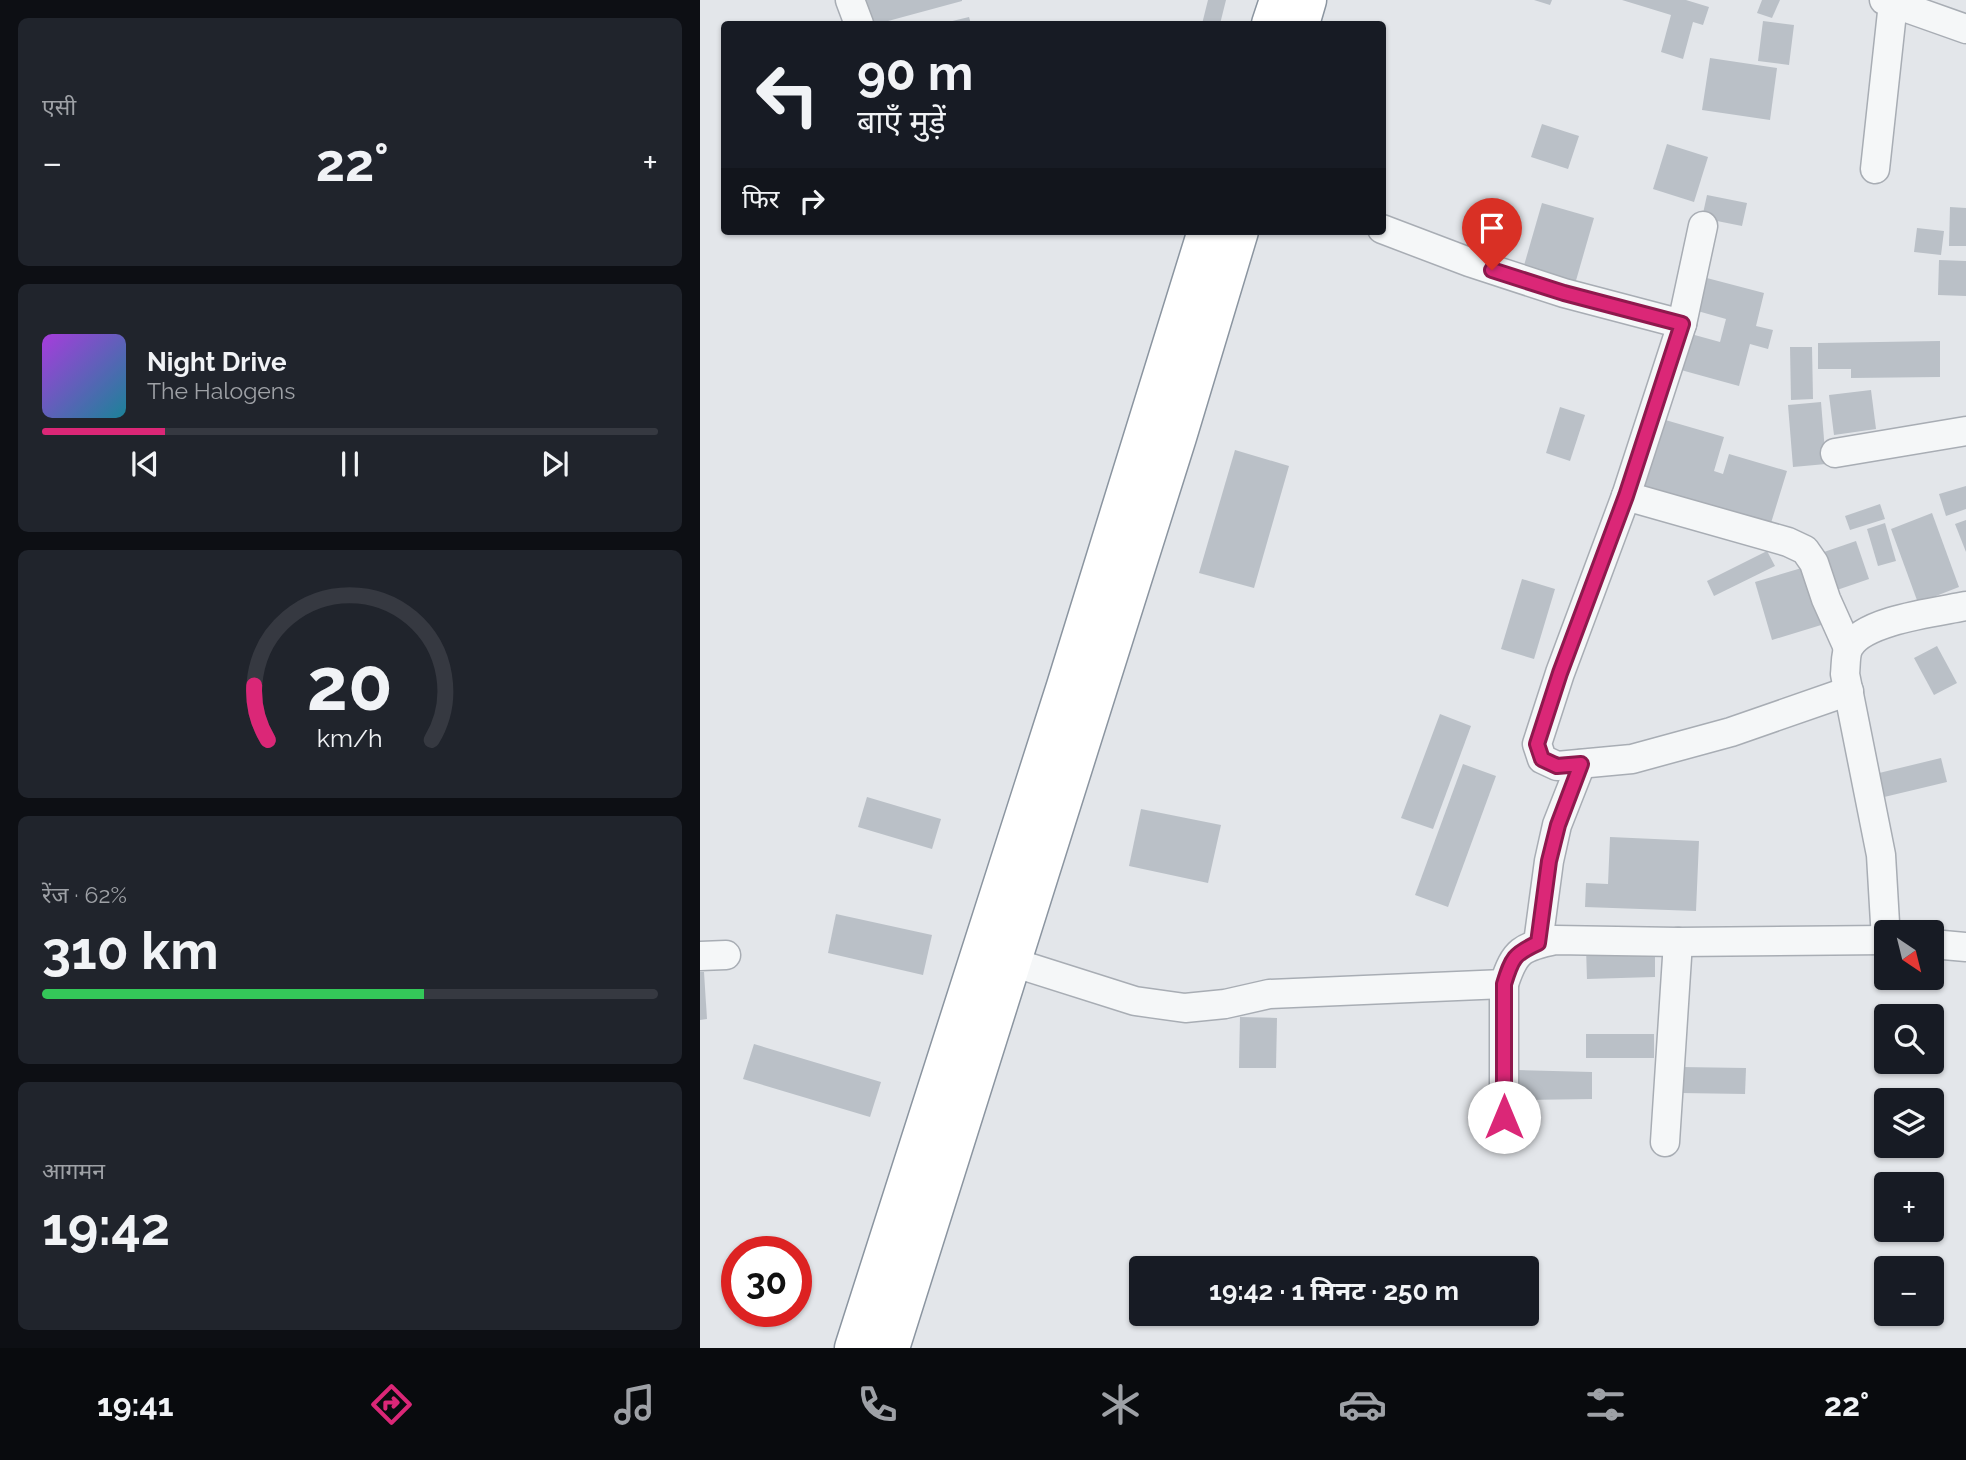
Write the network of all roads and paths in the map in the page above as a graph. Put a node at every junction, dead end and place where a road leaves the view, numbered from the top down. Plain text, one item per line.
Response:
1 (850, 0) edge
2 (1279, 0) edge
3 (1307, 0) edge
4 (1888, 1) edge
5 (858, 21) edge
6 (1272, 21) edge
7 (1301, 21) edge
8 (1966, 29) edge
9 (1875, 169) dead end
10 (1703, 226) dead end
11 (1386, 231) edge
12 (1206, 235) edge
13 (1238, 235) edge
14 (1682, 324) junction
15 (1966, 431) edge
16 (1835, 453) dead end
17 (1626, 496) junction
18 (1966, 606) edge
19 (1848, 648) junction
20 (1849, 691) junction
21 (1581, 764) junction
22 (1885, 920) edge
23 (1874, 940) edge
24 (1678, 942) junction
25 (1538, 943) junction
26 (1944, 945) edge
27 (1966, 947) edge
28 (1012, 962) junction
29 (1504, 984) junction
30 (1504, 1117) dead end
31 (1665, 1142) dead end
32 (854, 1348) edge
33 (890, 1348) edge

1 - 5 street
2 - 6 highway
3 - 7 highway
4 - 8 street
4 - 9 street
10 - 14 street
11 - 14 street
12 - 32 highway
13 - 28 highway
14 - 17 street
15 - 16 street
17 - 19 street
17 - 21 street
18 - 19 street
19 - 20 street
20 - 21 street
20 - 22 street
21 - 25 street
23 - 24 street
24 - 25 street
24 - 31 street
25 - 29 street
26 - 27 street
28 - 29 street
28 - 33 highway
29 - 30 street

